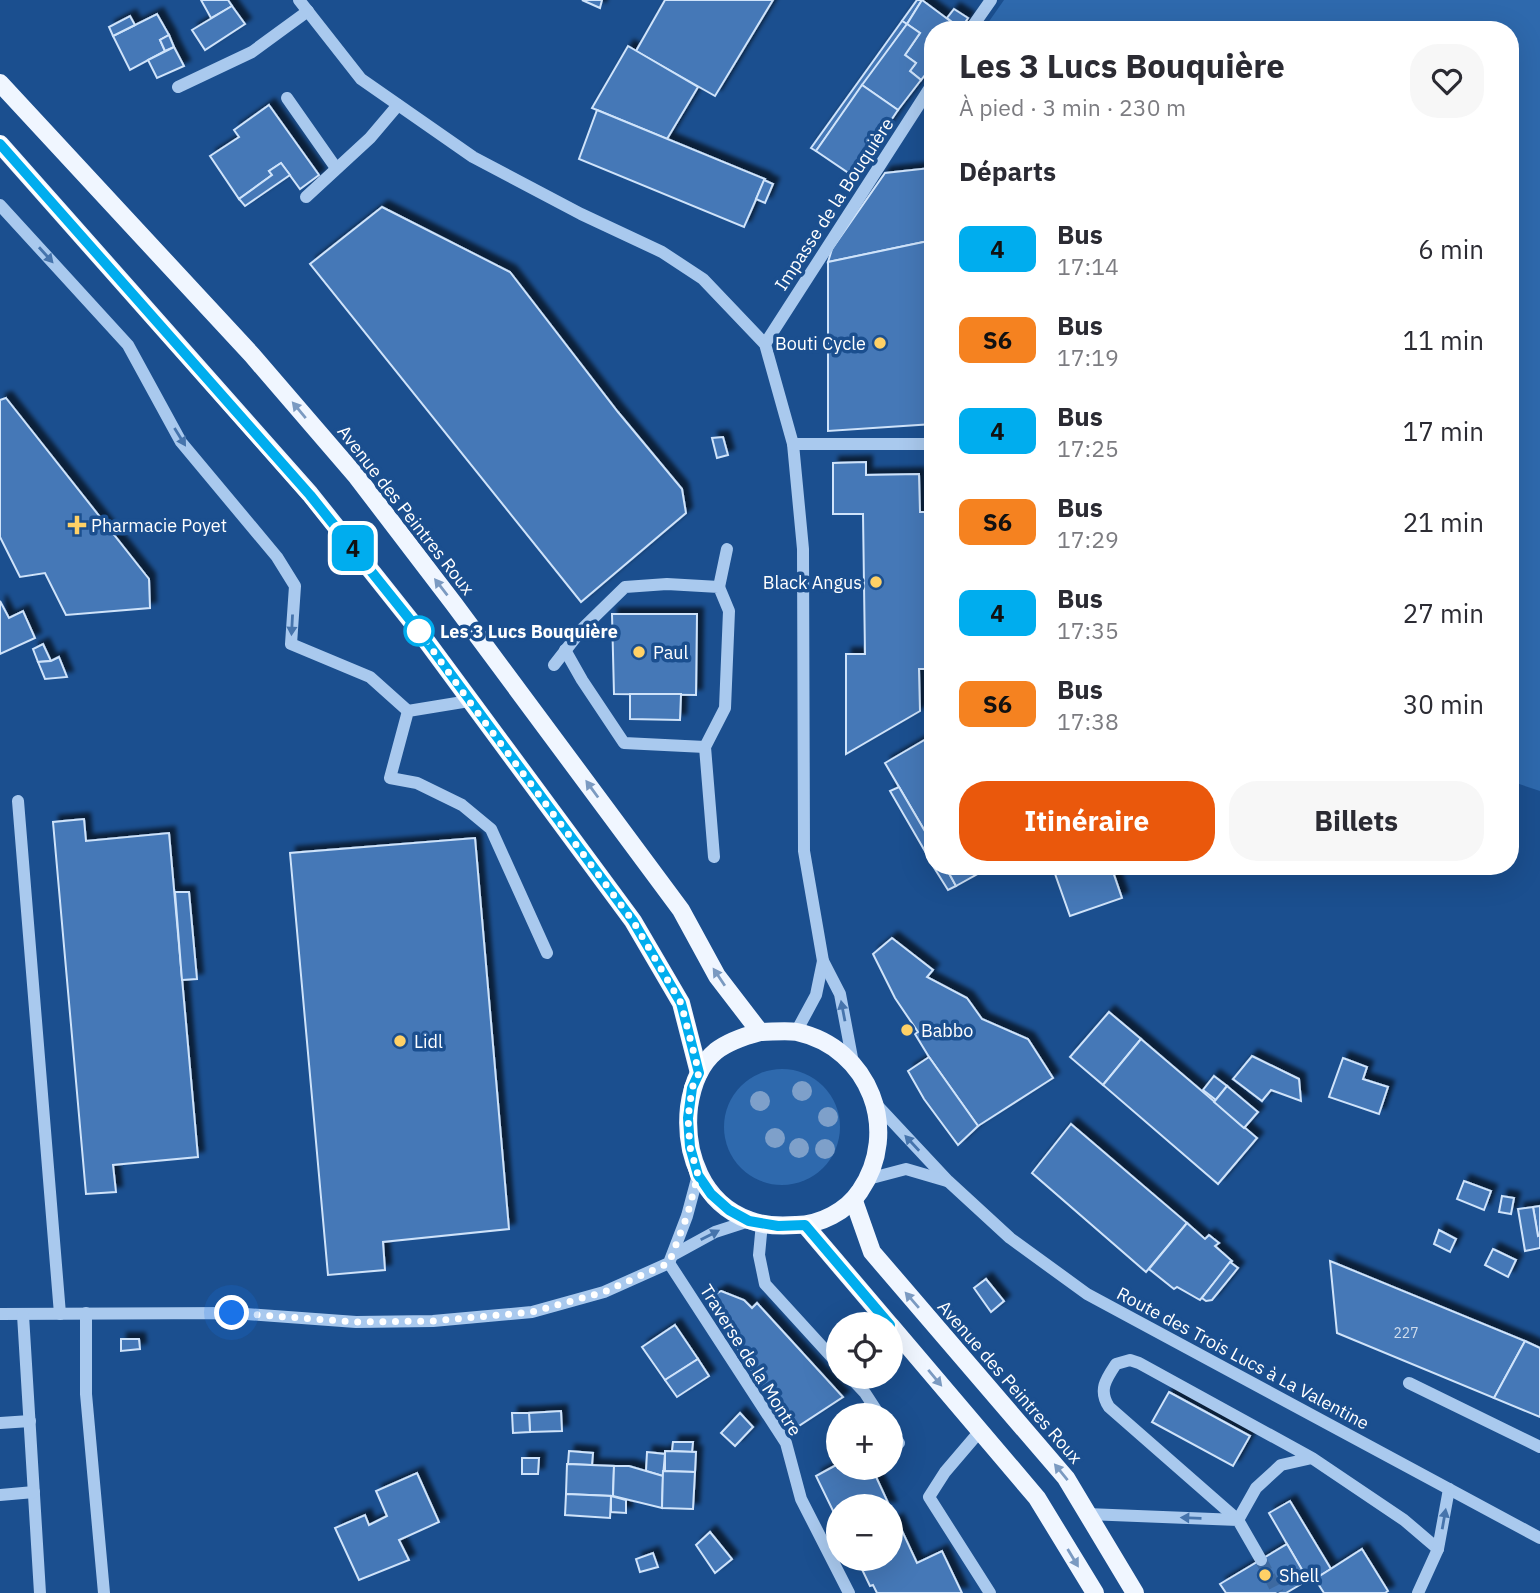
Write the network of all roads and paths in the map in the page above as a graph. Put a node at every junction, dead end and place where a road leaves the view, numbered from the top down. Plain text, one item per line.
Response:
1 (991, 0) edge
2 (304, 5) edge
3 (976, 21) edge
4 (0, 83) edge
5 (178, 87) dead end
6 (287, 98) dead end
7 (924, 102) edge
8 (398, 105) junction
9 (0, 144) edge
10 (337, 168) junction
11 (306, 197) dead end
12 (0, 205) edge
13 (765, 344) junction
14 (793, 444) junction
15 (924, 444) edge
16 (727, 549) dead end
17 (719, 587) junction
18 (565, 650) junction
19 (554, 664) dead end
20 (469, 701) junction
21 (408, 710) junction
22 (705, 747) junction
23 (18, 801) dead end
24 (714, 858) dead end
25 (547, 953) dead end
26 (823, 961) junction
27 (760, 1032) junction
28 (796, 1032) junction
29 (853, 1063) junction
30 (699, 1073) junction
31 (876, 1104) junction
32 (698, 1175) junction
33 (868, 1179) junction
34 (948, 1181) junction
35 (853, 1200) junction
36 (756, 1222) junction
37 (805, 1225) junction
38 (671, 1259) junction
39 (879, 1312) edge
40 (86, 1313) junction
41 (0, 1314) edge
42 (60, 1314) junction
43 (23, 1315) junction
44 (903, 1340) edge
45 (826, 1351) edge
46 (1409, 1383) dead end
47 (30, 1421) junction
48 (0, 1423) edge
49 (980, 1431) junction
50 (1540, 1447) edge
51 (1312, 1458) junction
52 (1449, 1489) junction
53 (34, 1492) junction
54 (0, 1495) edge
55 (1087, 1514) junction
56 (1238, 1520) junction
57 (1539, 1536) edge
58 (1438, 1549) junction
59 (1261, 1560) tunnel mouth
60 (40, 1593) edge
61 (104, 1593) edge
62 (849, 1593) edge
63 (990, 1593) edge
64 (1095, 1593) edge
65 (1135, 1593) edge
66 (1418, 1593) edge

1 - 3 street
2 - 5 street
2 - 8 street
27 -> 4 main road, Avenue des Peintres Roux
6 - 10 street
7 - 13 street, Impasse de la Bouquière
8 - 10 street
8 - 13 street
9 - 20 main road
10 - 11 street
12 -> 21 street
13 - 14 street
14 - 15 street
14 - 26 street
16 - 17 street
17 - 18 street
17 - 22 street
18 - 19 street
18 - 22 street
20 - 21 street
20 - 30 main road
21 - 25 street
22 - 24 street
23 - 42 street
26 - 28 street
29 -> 26 street
27 - 28 main road
27 - 30 main road
28 - 29 main road
29 - 31 main road
30 - 32 main road
31 - 33 main road
34 -> 31 street, Route des Trois Lucs à La Valentine
32 - 36 main road
32 - 38 street
33 - 34 street, Route des Trois Lucs à La Valentine
33 - 35 main road
34 - 52 street, Route des Trois Lucs à La Valentine
35 - 37 main road
55 -> 35 main road, Avenue des Peintres Roux
36 - 37 main road
38 -> 36 street
36 - 45 street
37 - 39 main road
38 - 40 street
38 - 62 street, Traverse de la Montre
40 - 42 street
40 - 61 street
41 - 43 street
42 - 43 street
43 - 47 street
44 -> 49 main road
46 - 50 street
47 - 48 street
47 - 53 street
49 - 63 street
49 -> 64 main road
51 - 56 street
51 - 56 street
51 - 58 street
52 - 57 street, Route des Trois Lucs à La Valentine
58 -> 52 street
53 - 54 street
53 - 60 street
56 -> 55 street
55 - 65 main road, Avenue des Peintres Roux
56 - 59 street
58 - 66 street

